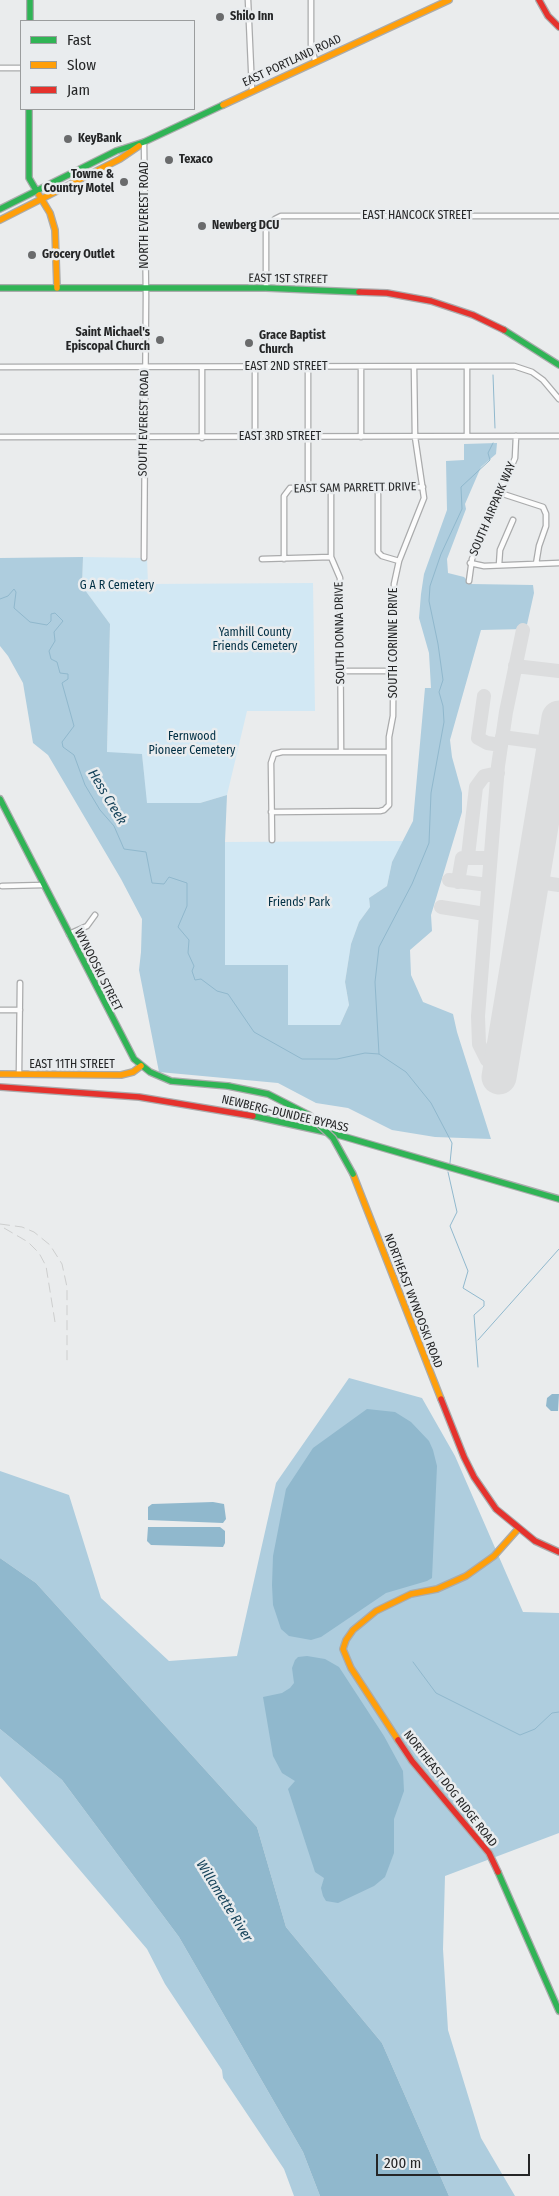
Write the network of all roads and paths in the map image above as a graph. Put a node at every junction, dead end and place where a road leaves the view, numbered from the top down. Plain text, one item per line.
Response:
1 (30, 0) edge
2 (248, 0) edge
3 (311, 0) edge
4 (450, 0) edge
5 (539, 0) edge
6 (30, 20) edge
7 (559, 27) edge
8 (315, 60) junction
9 (0, 68) edge
10 (20, 68) edge
11 (252, 90) junction
12 (30, 110) edge
13 (144, 142) junction
14 (36, 190) junction
15 (40, 198) junction
16 (0, 209) edge
17 (559, 216) edge
18 (0, 220) edge
19 (0, 288) edge
20 (57, 288) junction
21 (145, 288) junction
22 (266, 288) junction
23 (559, 365) edge
24 (0, 367) edge
25 (145, 367) junction
26 (202, 367) junction
27 (255, 367) junction
28 (308, 367) junction
29 (361, 367) junction
30 (414, 367) junction
31 (467, 367) junction
32 (559, 399) edge
33 (415, 436) junction
34 (467, 436) junction
35 (516, 436) junction
36 (559, 436) edge
37 (0, 437) edge
38 (255, 437) junction
39 (309, 437) junction
40 (361, 437) junction
41 (144, 438) junction
42 (202, 438) junction
43 (308, 487) junction
44 (331, 487) junction
45 (378, 487) junction
46 (423, 487) junction
47 (500, 493) junction
48 (513, 520) dead end
49 (331, 557) junction
50 (144, 558) dead end
51 (262, 559) dead end
52 (284, 559) junction
53 (398, 560) junction
54 (470, 563) junction
55 (559, 563) edge
56 (536, 564) junction
57 (499, 565) junction
58 (469, 581) dead end
59 (341, 671) junction
60 (393, 671) junction
61 (341, 752) junction
62 (389, 752) junction
63 (0, 799) edge
64 (272, 812) junction
65 (272, 840) dead end
66 (44, 884) junction
67 (2, 886) dead end
68 (95, 915) dead end
69 (69, 934) junction
70 (20, 983) dead end
71 (0, 1010) edge
72 (20, 1010) junction
73 (141, 1066) junction
74 (0, 1074) edge
75 (19, 1074) junction
76 (0, 1086) edge
77 (228, 1086) joint
78 (559, 1199) edge
79 (518, 1529) junction
80 (559, 1552) edge
81 (559, 2011) edge

1 - 6 main road
2 - 11 street
3 - 8 street
4 - 8 main road, EAST PORTLAND ROAD
5 - 7 main road
8 - 11 main road, EAST PORTLAND ROAD
9 - 10 street
11 - 13 main road, EAST PORTLAND ROAD
12 - 14 main road
13 - 14 main road, EAST PORTLAND ROAD
13 - 15 main road, EAST PORTLAND ROAD
13 - 21 street, NORTH EVEREST ROAD
14 - 15 main road
14 - 16 main road, EAST PORTLAND ROAD
15 - 18 main road, EAST PORTLAND ROAD
15 - 20 main road
17 - 22 street, EAST HANCOCK STREET
19 - 20 main road, EAST 1ST STREET
20 - 21 main road, EAST 1ST STREET
21 - 22 main road, EAST 1ST STREET
21 - 25 street, SOUTH EVEREST ROAD
22 - 23 main road, EAST 1ST STREET
24 - 25 street, EAST 2ND STREET
25 - 26 street, EAST 2ND STREET
25 - 41 street, SOUTH EVEREST ROAD
26 - 27 street, EAST 2ND STREET
26 - 42 street
27 - 28 street, EAST 2ND STREET
27 - 38 street
28 - 29 street, EAST 2ND STREET
28 - 39 street
29 - 30 street, EAST 2ND STREET
29 - 40 street
30 - 31 street, EAST 2ND STREET
30 - 33 street, SOUTH CORINNE DRIVE
31 - 32 street, EAST 2ND STREET
31 - 34 street
33 - 34 street, EAST 3RD STREET
33 - 40 street, EAST 3RD STREET
33 - 46 street, SOUTH CORINNE DRIVE
34 - 35 street, EAST 3RD STREET
35 - 36 street, EAST 3RD STREET
35 - 47 street, SOUTH AIRPARK WAY
37 - 41 street, EAST 3RD STREET
38 - 39 street, EAST 3RD STREET
38 - 42 street, EAST 3RD STREET
39 - 40 street, EAST 3RD STREET
39 - 43 street
41 - 42 street, EAST 3RD STREET
41 - 50 street, SOUTH EVEREST ROAD
43 - 44 street, EAST SAM PARRETT DRIVE
43 - 52 street, EAST SAM PARRETT DRIVE
44 - 45 street, EAST SAM PARRETT DRIVE
44 - 49 street, SOUTH DONNA DRIVE
45 - 46 street, EAST SAM PARRETT DRIVE
45 - 53 street
46 - 53 street, SOUTH CORINNE DRIVE
47 - 54 street, SOUTH AIRPARK WAY
47 - 56 street
48 - 57 street
49 - 52 street
49 - 59 street, SOUTH DONNA DRIVE
51 - 52 street
53 - 60 street, SOUTH CORINNE DRIVE
54 - 57 street
54 - 58 street, SOUTH AIRPARK WAY
55 - 56 street
56 - 57 street
59 - 60 street
59 - 61 street, SOUTH DONNA DRIVE
60 - 62 street, SOUTH CORINNE DRIVE
61 - 62 street
61 - 64 street
62 - 64 street, SOUTH CORINNE DRIVE
63 - 66 main road, WYNOOSKI STREET
64 - 65 street
66 - 67 street
66 - 69 main road, WYNOOSKI STREET
68 - 69 street
69 - 73 main road, WYNOOSKI STREET
70 - 72 street
71 - 72 street
72 - 75 street
73 - 75 main road, EAST 11TH STREET
73 - 77 main road, WYNOOSKI STREET
74 - 75 main road, EAST 11TH STREET
76 - 78 main road, NEWBERG-DUNDEE BYPASS
77 - 79 main road, NORTHEAST WYNOOSKI ROAD, bridge
79 - 80 main road, NORTHEAST WYNOOSKI ROAD
79 - 81 main road, NORTHEAST DOG RIDGE ROAD

